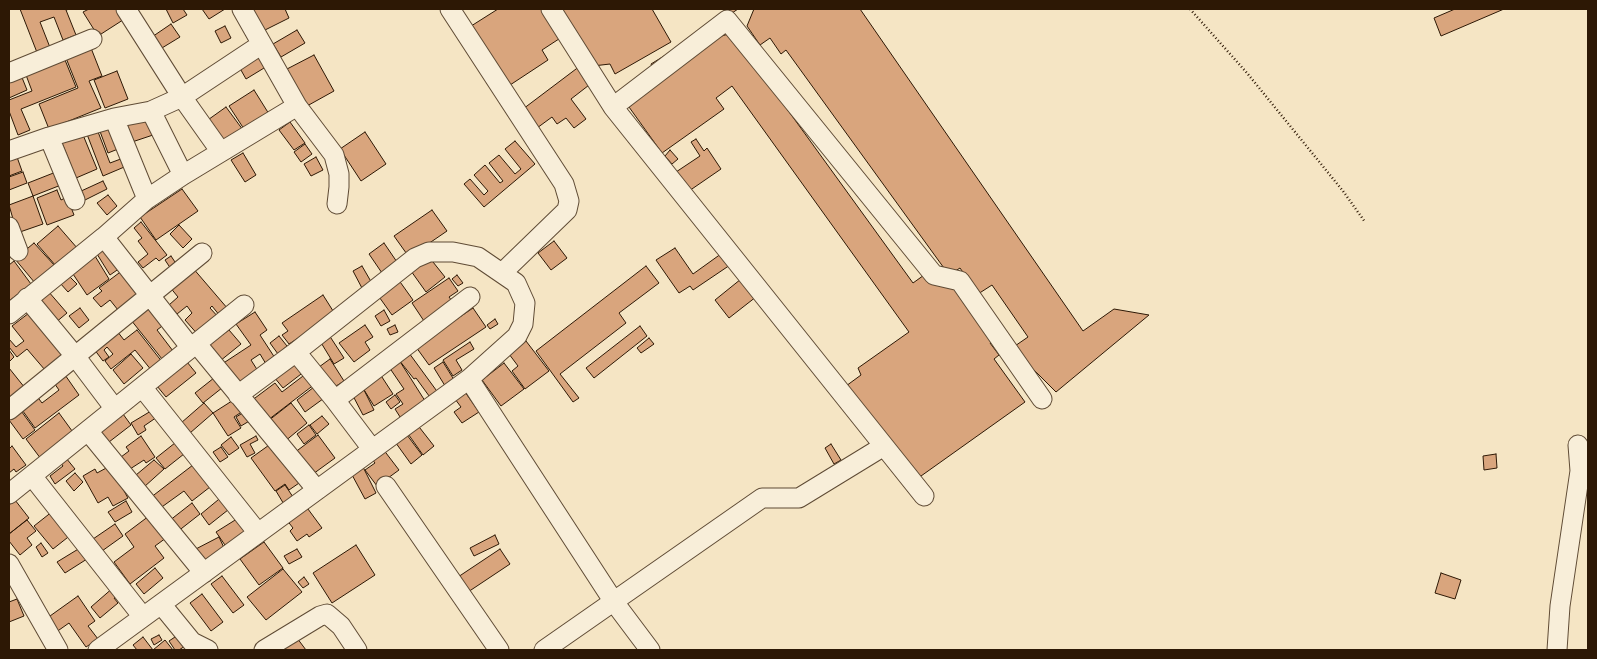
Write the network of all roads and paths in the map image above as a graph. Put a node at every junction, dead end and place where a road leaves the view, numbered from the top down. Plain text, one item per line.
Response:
1 (126, 9) edge
2 (242, 9) edge
3 (450, 9) edge
4 (551, 9) edge
5 (1190, 9) edge
6 (92, 39) dead end
7 (262, 44) junction
8 (9, 73) edge
9 (182, 97) junction
10 (296, 106) junction
11 (613, 107) junction
12 (151, 111) junction
13 (114, 118) junction
14 (49, 137) junction
15 (10, 146) edge
16 (221, 152) junction
17 (183, 175) junction
18 (147, 199) junction
19 (75, 200) dead end
20 (337, 204) dead end
21 (1366, 222) dead end
22 (9, 227) edge
23 (104, 237) junction
24 (18, 251) dead end
25 (202, 253) dead end
26 (502, 273) junction
27 (149, 295) junction
28 (470, 297) dead end
29 (28, 298) junction
30 (244, 305) dead end
31 (9, 314) edge
32 (194, 346) junction
33 (296, 352) junction
34 (75, 356) junction
35 (469, 379) junction
36 (142, 387) junction
37 (238, 395) junction
38 (1042, 399) dead end
39 (335, 400) junction
40 (115, 409) junction
41 (9, 410) edge
42 (88, 431) junction
43 (1578, 445) dead end
44 (884, 446) junction
45 (372, 449) junction
46 (32, 476) junction
47 (386, 486) dead end
48 (317, 490) junction
49 (9, 494) edge
50 (924, 496) dead end
51 (258, 532) junction
52 (9, 564) edge
53 (204, 573) junction
54 (614, 602) junction
55 (161, 604) junction
56 (143, 617) junction
57 (58, 650) edge
58 (98, 650) edge
59 (208, 650) edge
60 (264, 650) edge
61 (357, 650) edge
62 (499, 650) edge
63 (544, 650) edge
64 (650, 650) edge
65 (1556, 650) edge

1 - 9 street
2 - 7 street
3 - 26 street
4 - 11 street
5 - 21 path
6 - 8 street
7 - 9 street
7 - 10 street
9 - 12 street
9 - 16 street
10 - 16 street
10 - 20 street
11 - 38 street
11 - 44 street
12 - 13 street
12 - 17 street
13 - 14 street
13 - 18 street
14 - 15 street
14 - 19 street
16 - 17 street
17 - 18 street
18 - 23 street
22 - 24 street
23 - 27 street
23 - 29 street
25 - 27 street
26 - 33 street
26 - 35 street
27 - 32 street
27 - 34 street
28 - 39 street
29 - 31 street
29 - 34 street
30 - 32 street
32 - 36 street
32 - 37 street
33 - 37 street
33 - 39 street
34 - 40 street
34 - 41 street
35 - 45 street
35 - 54 street
36 - 40 street
36 - 51 street
37 - 48 street
39 - 45 street
40 - 42 street
42 - 46 street
42 - 53 street
43 - 65 street
44 - 50 street
44 - 54 street
45 - 48 street
46 - 49 street
46 - 56 street
47 - 62 street
48 - 51 street
51 - 53 street
52 - 57 street
53 - 55 street
54 - 63 street
54 - 64 street
55 - 56 street
55 - 59 street
56 - 58 street
60 - 61 street

